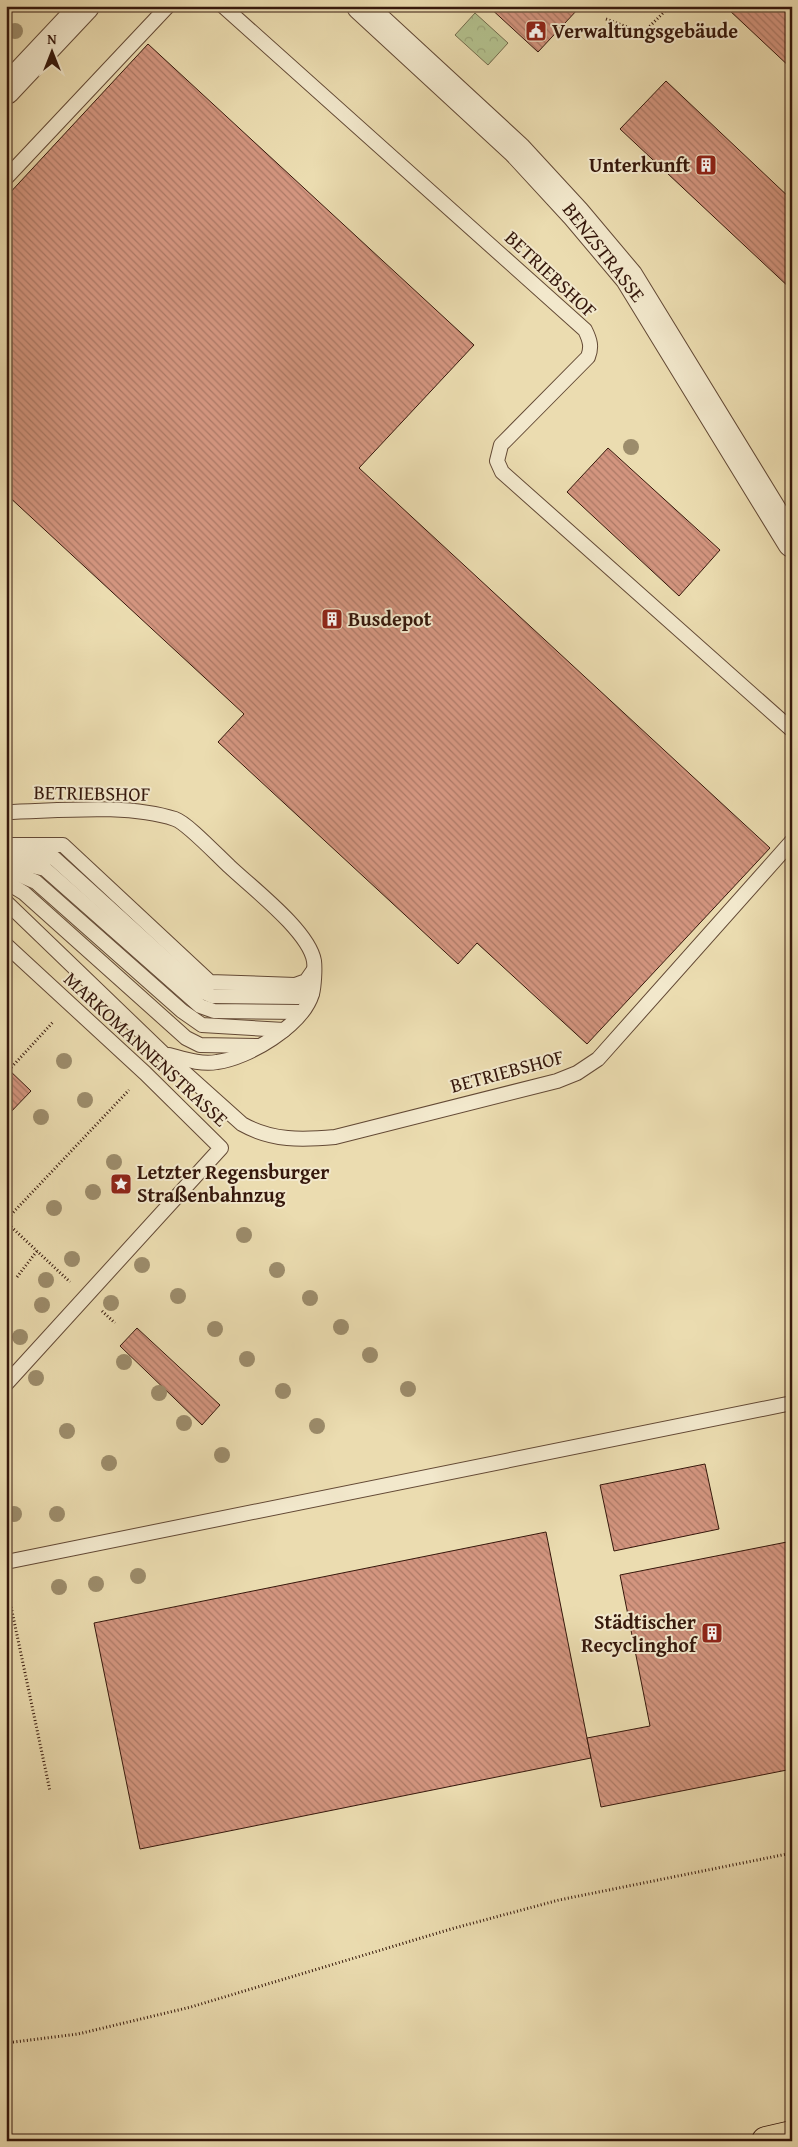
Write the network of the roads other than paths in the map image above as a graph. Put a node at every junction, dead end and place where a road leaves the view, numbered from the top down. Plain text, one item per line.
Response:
1 (85, 6) edge
2 (168, 6) edge
3 (224, 6) edge
4 (361, 6) edge
5 (6, 90) edge
6 (6, 178) edge
7 (792, 543) edge
8 (792, 730) edge
9 (6, 812) edge
10 (792, 841) edge
11 (6, 845) edge
12 (6, 852) edge
13 (6, 860) edge
14 (6, 870) edge
15 (6, 882) edge
16 (6, 902) edge
17 (6, 946) edge
18 (313, 971) junction
19 (312, 993) junction
20 (301, 1012) junction
21 (284, 1030) junction
22 (260, 1046) junction
23 (165, 1055) junction
24 (6, 1384) edge
25 (792, 1403) edge
26 (6, 1562) edge
27 (792, 2135) edge
28 (766, 2141) edge

1 - 5 street
2 - 6 lane
3 - 8 lane, BETRIEBSHOF
4 - 7 street, BENZSTRASSE
9 - 18 lane, BETRIEBSHOF
10 - 23 lane, BETRIEBSHOF
11 - 18 lane
12 - 19 lane
13 - 20 lane
14 - 21 lane
15 - 22 lane
16 - 23 lane, BETRIEBSHOF
17 - 24 lane, MARKOMANNENSTRASSE
18 - 19 lane, BETRIEBSHOF
19 - 20 lane, BETRIEBSHOF
20 - 21 lane, BETRIEBSHOF
21 - 22 lane, BETRIEBSHOF
22 - 23 lane, BETRIEBSHOF
25 - 26 lane
27 - 28 highway

